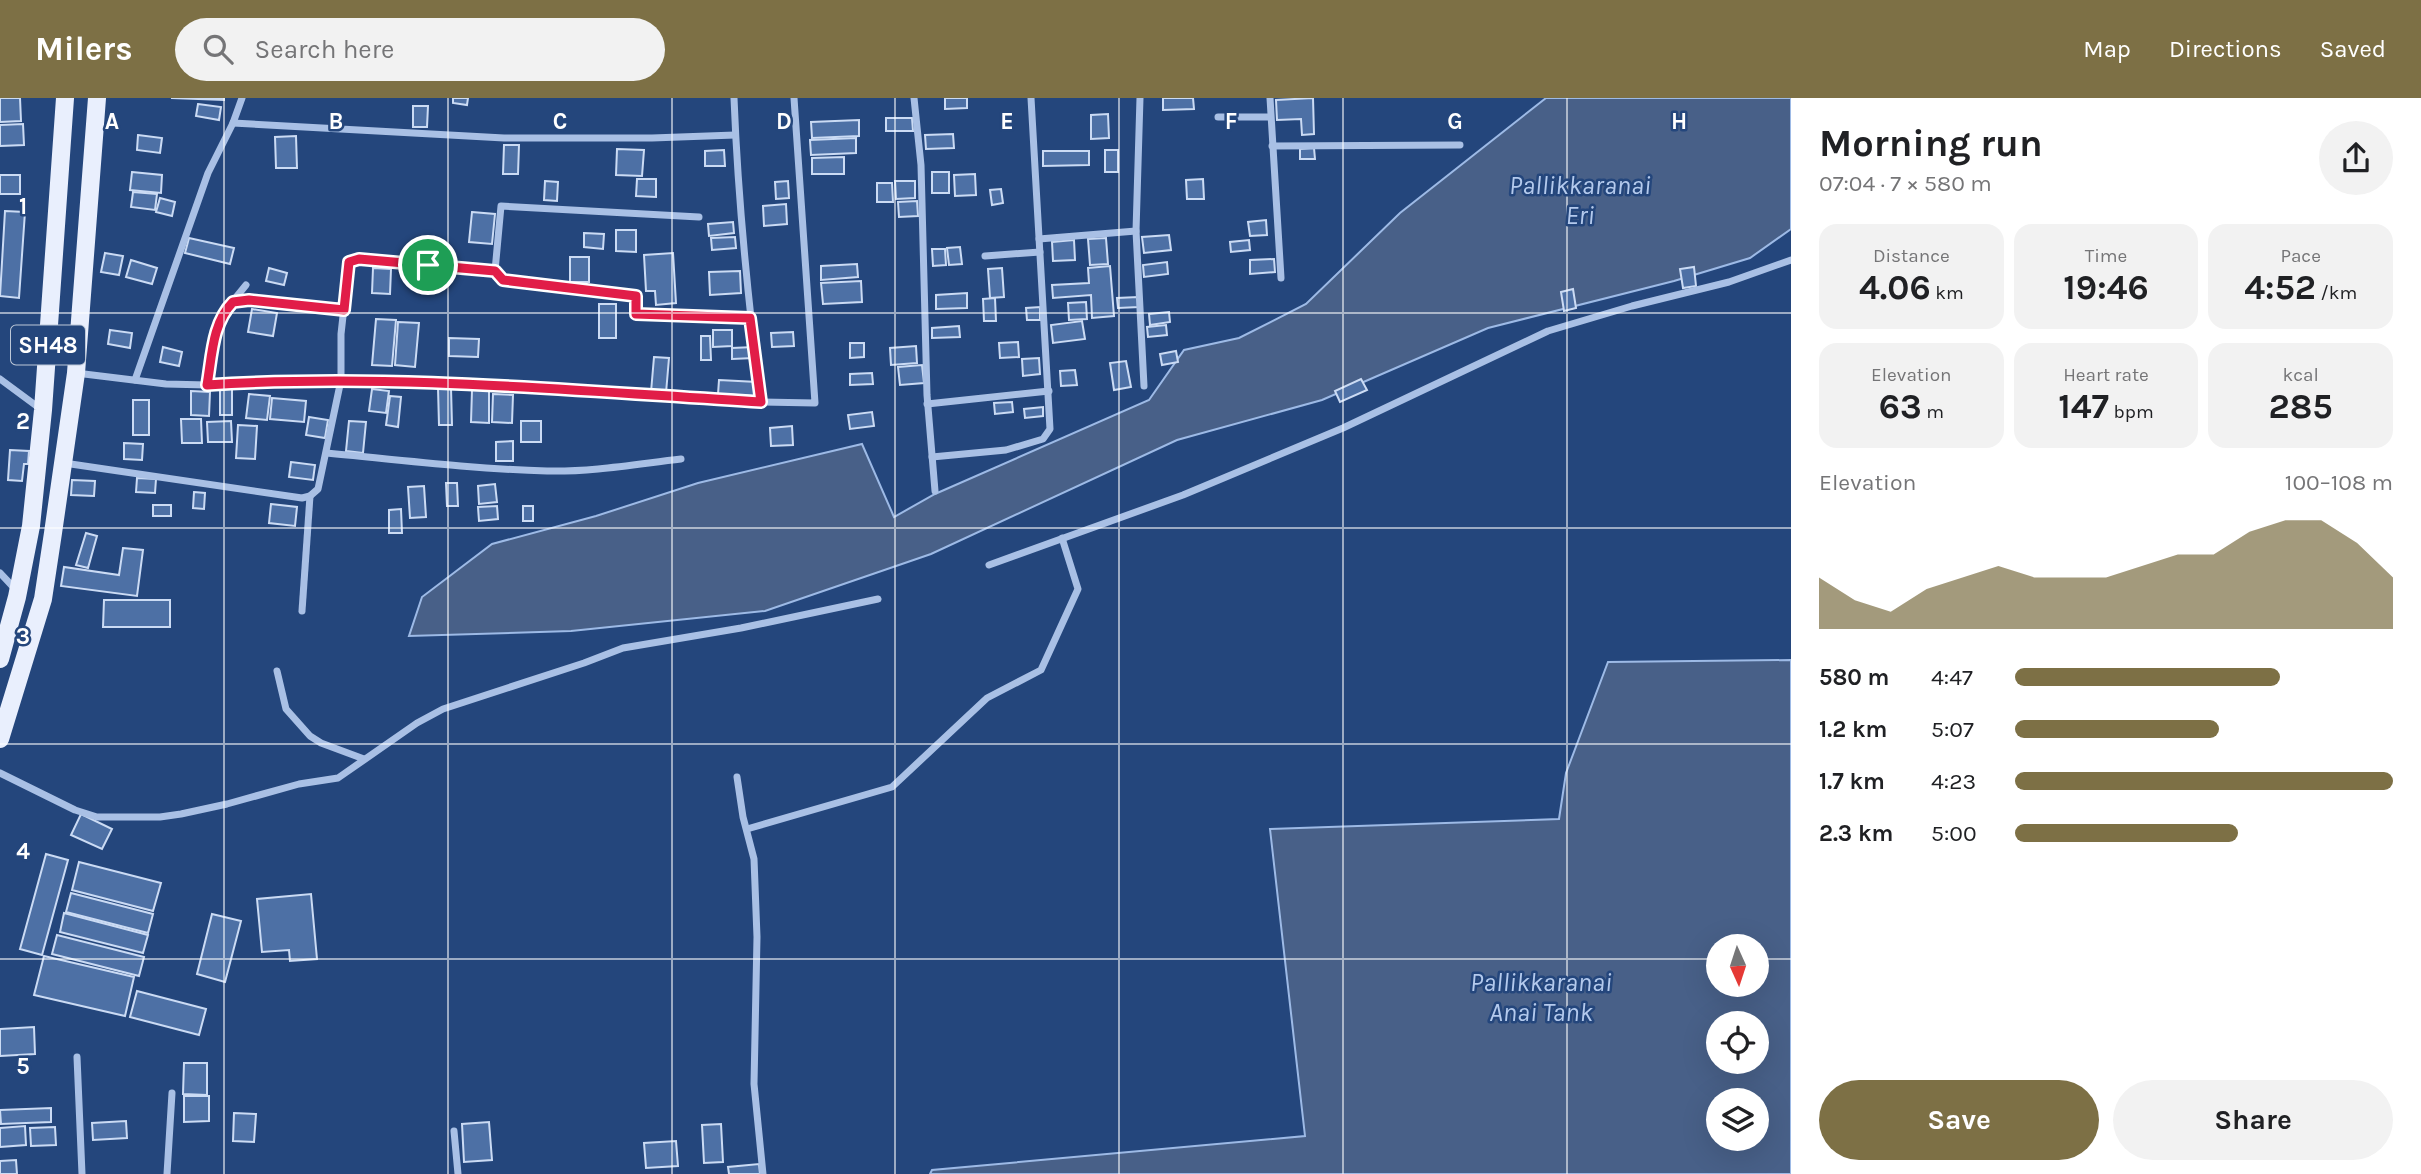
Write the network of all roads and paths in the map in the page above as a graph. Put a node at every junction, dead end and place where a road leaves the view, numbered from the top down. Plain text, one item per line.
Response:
1 (65, 98) edge
2 (97, 98) edge
3 (242, 98) edge
4 (734, 98) edge
5 (794, 98) edge
6 (915, 98) edge
7 (1031, 98) edge
8 (1140, 98) edge
9 (1270, 98) edge
10 (1218, 117) dead end
11 (1269, 117) junction
12 (233, 123) junction
13 (735, 135) junction
14 (1460, 145) dead end
15 (1272, 146) junction
16 (699, 216) dead end
17 (1136, 231) junction
18 (1039, 239) junction
19 (1040, 252) junction
20 (985, 256) dead end
21 (1791, 260) edge
22 (495, 271) junction
23 (1281, 278) dead end
24 (246, 285) dead end
25 (233, 302) junction
26 (344, 310) junction
27 (750, 318) junction
28 (76, 373) junction
29 (0, 379) edge
30 (135, 380) junction
31 (341, 380) junction
32 (207, 385) junction
33 (1144, 386) dead end
34 (1049, 391) junction
35 (761, 402) junction
36 (927, 404) junction
37 (43, 410) junction
38 (327, 453) junction
39 (932, 457) junction
40 (681, 460) dead end
41 (63, 463) junction
42 (935, 491) dead end
43 (310, 496) junction
44 (1062, 537) junction
45 (989, 565) dead end
46 (0, 573) edge
47 (17, 591) junction
48 (878, 599) dead end
49 (302, 611) dead end
50 (0, 659) edge
51 (277, 671) dead end
52 (0, 739) edge
53 (364, 759) junction
54 (0, 773) edge
55 (737, 777) dead end
56 (747, 830) junction
57 (78, 1057) dead end
58 (172, 1093) dead end
59 (454, 1132) dead end
60 (82, 1174) edge
61 (167, 1174) edge
62 (458, 1174) edge
63 (763, 1174) edge

1 - 37 main road, SH48
2 - 28 main road, SH48
3 - 12 street
4 - 13 street
5 - 35 street
6 - 36 street
7 - 18 street
8 - 17 street
9 - 11 street
10 - 11 street
11 - 15 street
12 - 13 street
12 - 30 street
13 - 27 street
14 - 15 street
15 - 23 street
16 - 22 street
17 - 18 street
17 - 33 street
18 - 19 street
19 - 20 street
19 - 34 street
21 - 44 street
22 - 26 street
22 - 27 street
24 - 25 street
25 - 26 street
25 - 32 street
26 - 31 street
27 - 35 street
28 - 30 street
28 - 41 main road, SH48
29 - 37 street
30 - 32 street
31 - 32 street
31 - 35 street
31 - 38 street
34 - 36 street
34 - 39 street
36 - 39 street
37 - 47 main road, SH48
38 - 40 street
38 - 43 street
39 - 42 street
41 - 43 street
41 - 52 main road, SH48
43 - 49 street
44 - 45 street
44 - 56 street
46 - 47 street
47 - 50 main road, SH48
48 - 53 street
51 - 53 street
53 - 54 street
55 - 56 street
56 - 63 street
57 - 60 street
58 - 61 street
59 - 62 street

